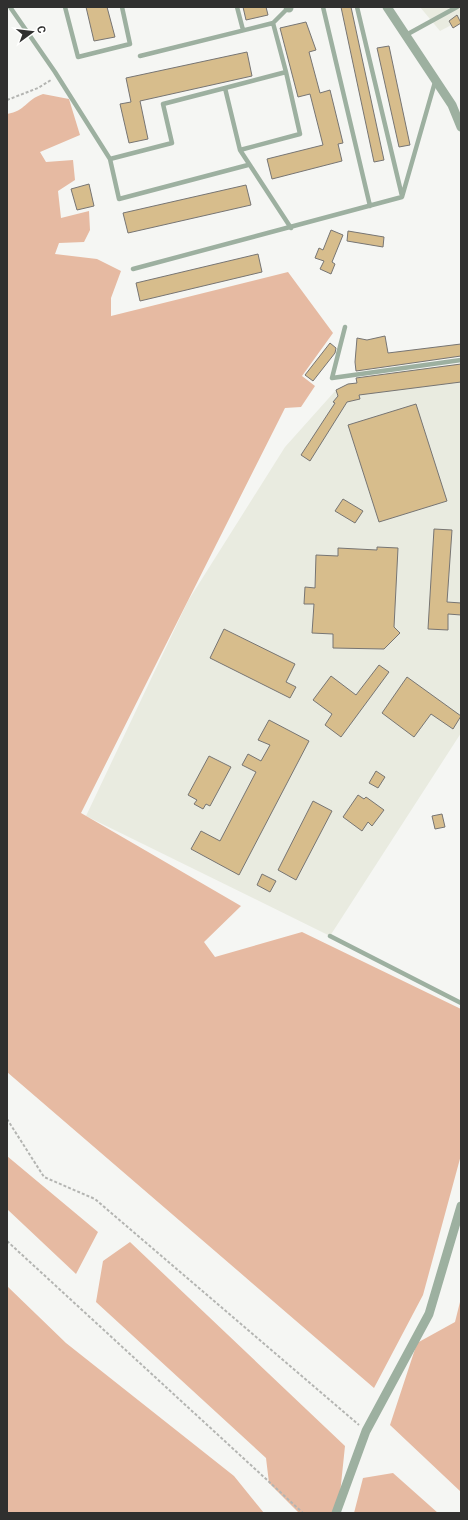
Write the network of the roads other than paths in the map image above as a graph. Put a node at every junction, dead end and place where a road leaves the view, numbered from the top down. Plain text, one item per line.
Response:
1 (10, 7) edge
2 (65, 7) edge
3 (122, 7) edge
4 (237, 7) edge
5 (289, 7) edge
6 (323, 7) edge
7 (357, 7) edge
8 (387, 7) edge
9 (457, 7) edge
10 (273, 23) junction
11 (243, 30) junction
12 (405, 35) junction
13 (140, 56) dead end
14 (286, 72) junction
15 (435, 82) junction
16 (225, 88) junction
17 (461, 127) edge
18 (240, 150) junction
19 (110, 159) junction
20 (248, 165) junction
21 (402, 197) junction
22 (370, 206) junction
23 (291, 228) junction
24 (132, 269) dead end
25 (345, 328) dead end
26 (461, 360) edge
27 (330, 936) dead end
28 (461, 1003) edge
29 (461, 1206) edge
30 (336, 1513) edge

1 - 19 lane
2 - 3 lane
4 - 11 lane
5 - 10 lane
6 - 22 lane
7 - 21 lane
8 - 12 street
9 - 12 lane
10 - 11 lane
10 - 14 lane
11 - 13 lane
12 - 15 street
14 - 16 lane
14 - 18 lane
15 - 17 street
15 - 21 lane
16 - 18 lane
16 - 19 lane
18 - 20 lane
19 - 20 lane
20 - 23 lane
21 - 22 lane
22 - 23 lane
23 - 24 lane
25 - 26 lane
27 - 28 lane
29 - 30 street

